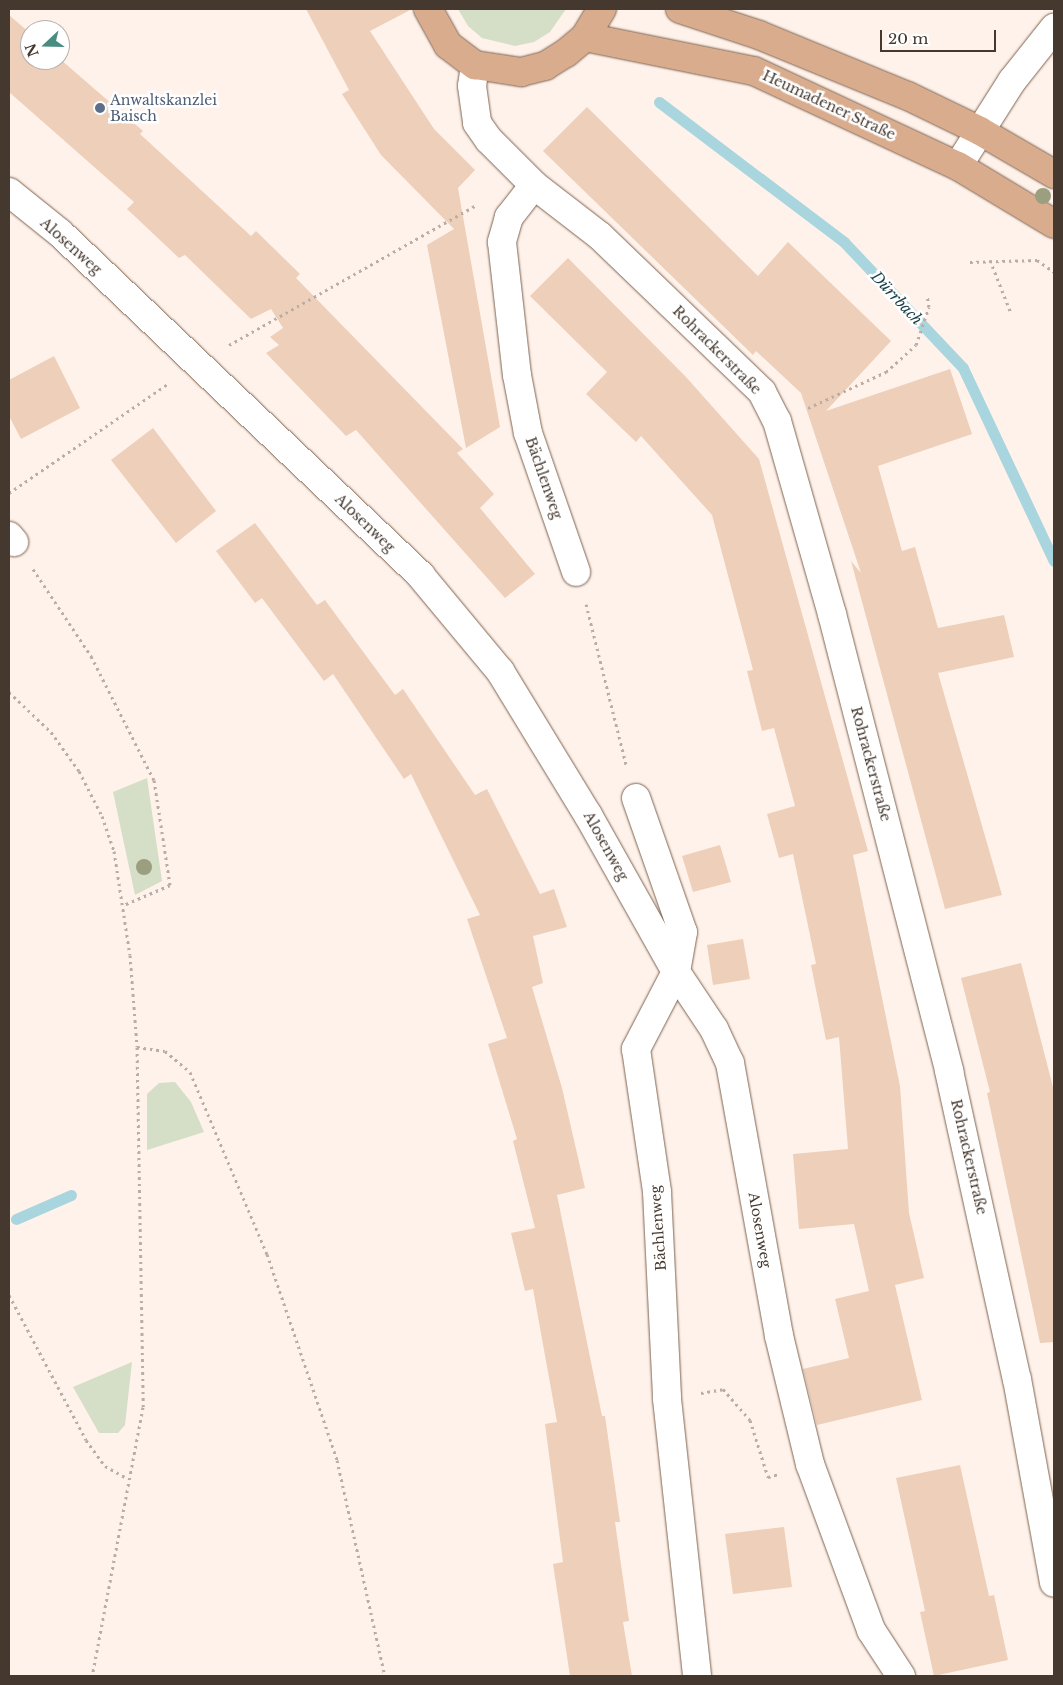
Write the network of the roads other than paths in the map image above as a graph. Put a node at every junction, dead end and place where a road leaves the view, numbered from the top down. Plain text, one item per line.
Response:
1 (428, 9) edge
2 (602, 9) edge
3 (680, 9) edge
4 (1054, 28) edge
5 (585, 37) junction
6 (475, 65) junction
7 (980, 131) junction
8 (958, 166) junction
9 (1054, 174) edge
10 (534, 185) junction
11 (9, 192) edge
12 (1054, 224) edge
13 (576, 572) road end
14 (632, 786) road end
15 (676, 972) junction
16 (1054, 1583) edge
17 (697, 1676) edge
18 (901, 1676) edge

1 - 6 main road
2 - 5 main road
3 - 7 main road
4 - 7 street
5 - 6 main road
5 - 8 main road, Heumadener Straße
6 - 10 street, Rohrackerstraße
7 - 8 street
7 - 9 main road
8 - 12 main road, Heumadener Straße
10 - 13 street, Bächlenweg
10 - 16 street, Rohrackerstraße
11 - 15 street, Alosenweg
14 - 15 street, Bächlenweg
15 - 17 street, Bächlenweg
15 - 18 street, Alosenweg

